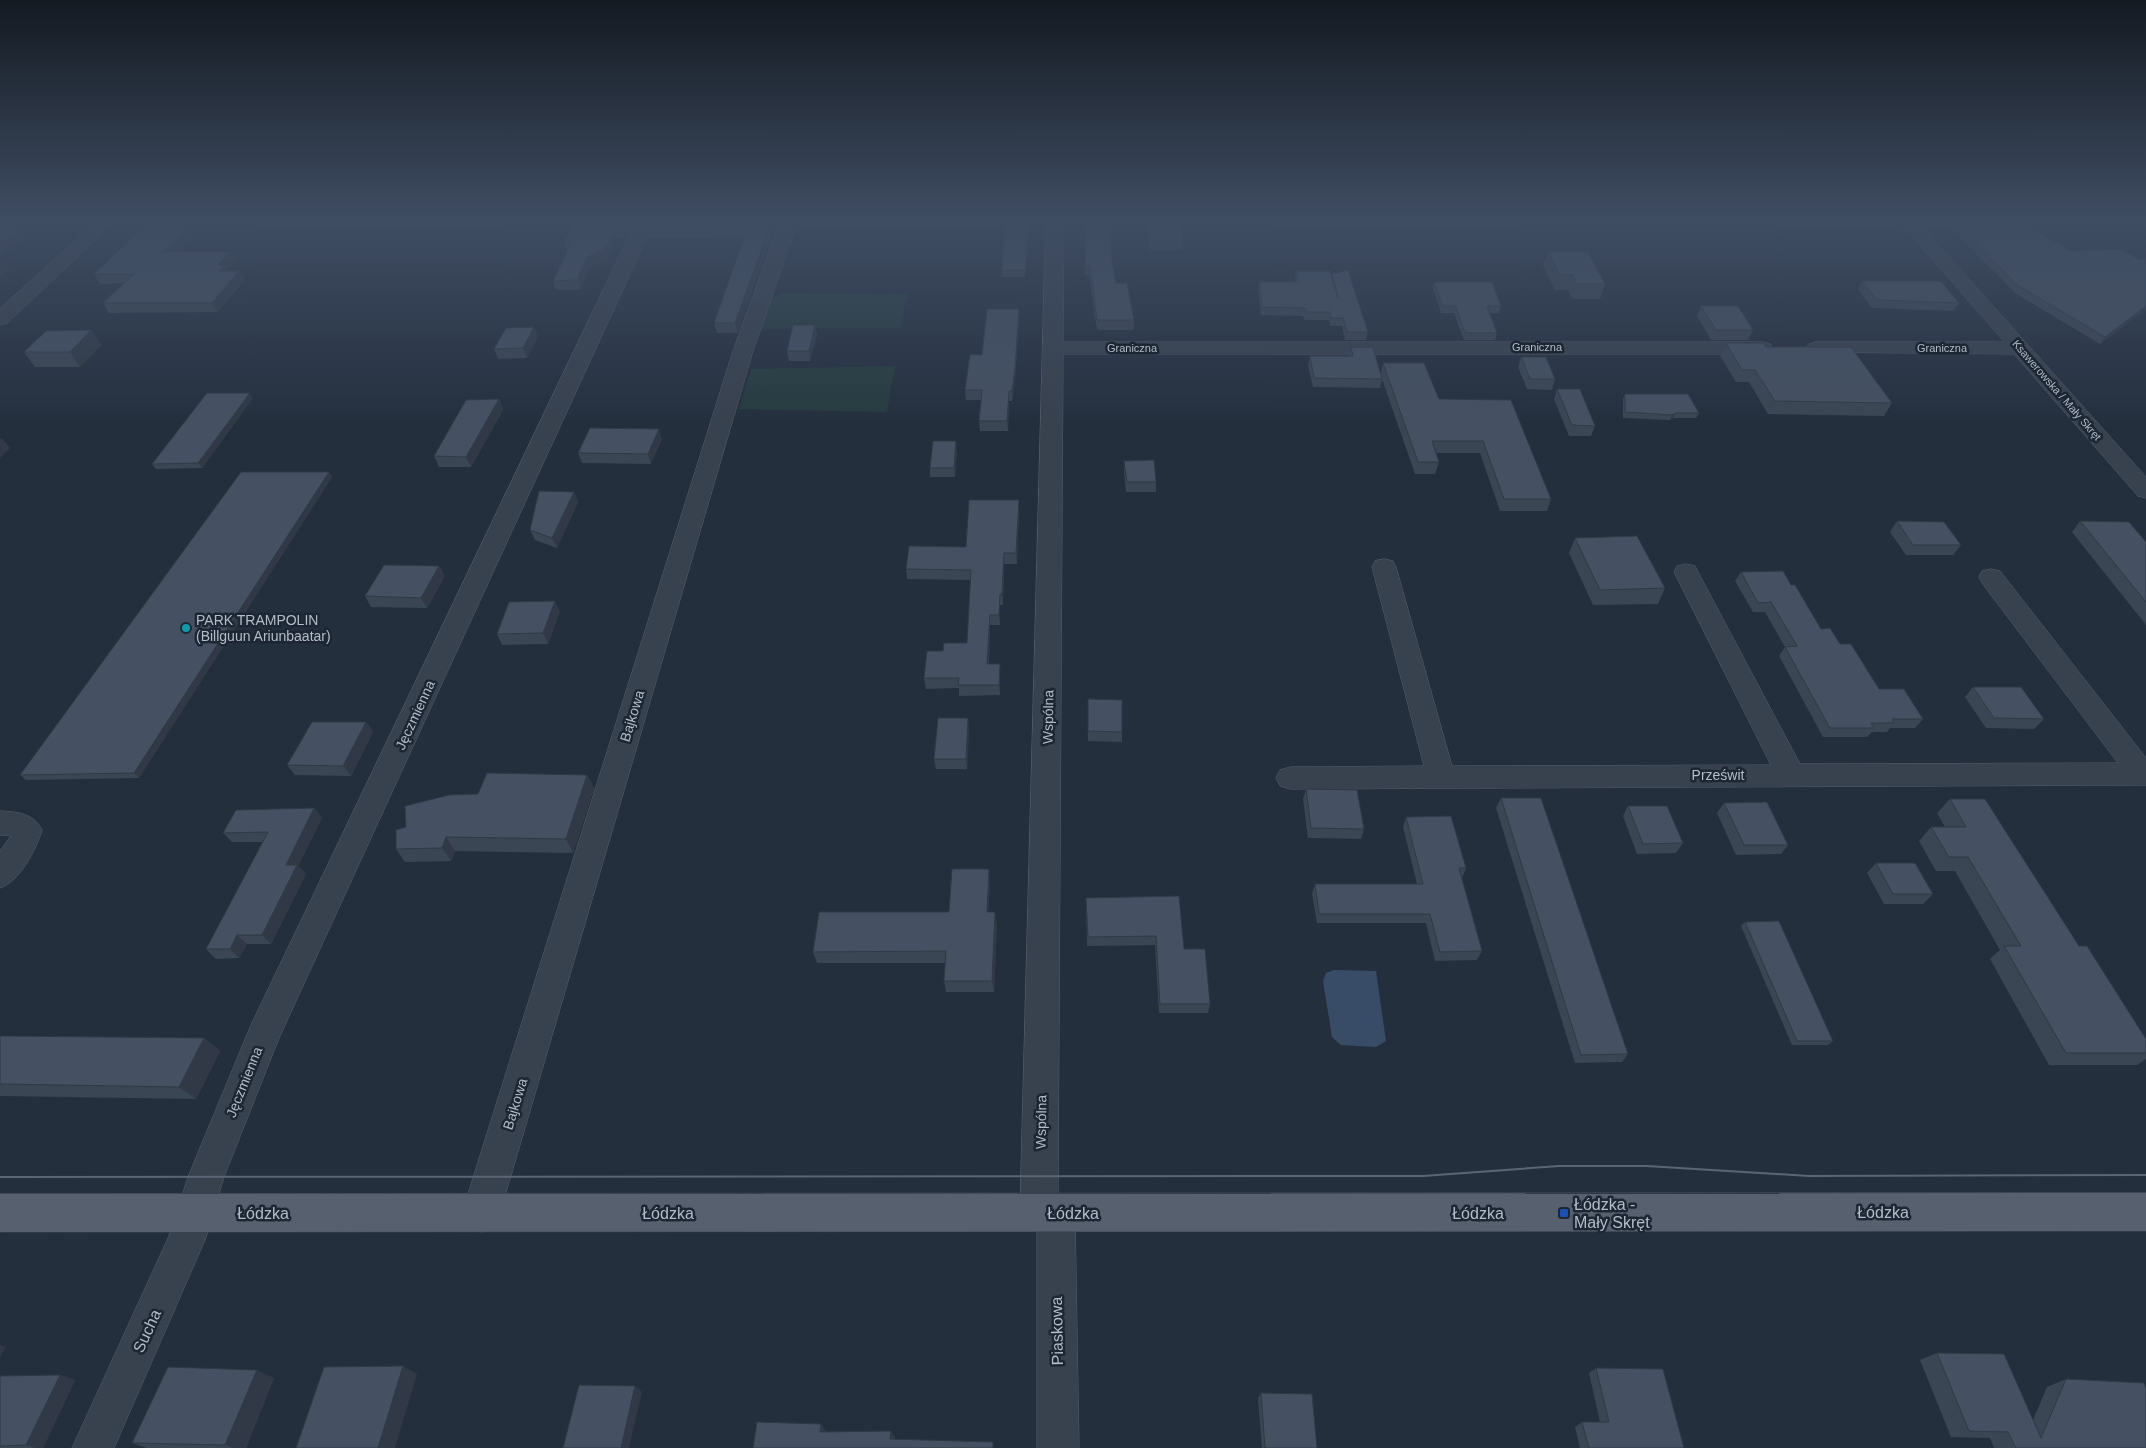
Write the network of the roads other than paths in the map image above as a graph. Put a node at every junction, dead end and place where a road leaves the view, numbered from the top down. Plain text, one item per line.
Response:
1 (32, 290) edge
2 (614, 290) edge
3 (765, 290) edge
4 (1054, 290) edge
5 (1969, 290) edge
6 (0, 319) edge
7 (1054, 348) junction
8 (2020, 348) junction
9 (2146, 491) edge
10 (1384, 567) dead end
11 (1686, 572) dead end
12 (1991, 577) dead end
13 (2144, 774) edge
14 (1791, 775) junction
15 (1441, 776) junction
16 (1290, 778) dead end
17 (0, 823) edge
18 (0, 875) edge
19 (195, 1212) junction
20 (2146, 1212) edge
21 (0, 1213) edge
22 (481, 1213) junction
23 (1048, 1213) junction
24 (93, 1448) edge
25 (1058, 1448) edge

1 - 6 street
2 - 19 street, Jęczmienna
3 - 22 street, Bajkowa
4 - 7 street, Wspólna
5 - 8 street, Ksawerowska / Mały Skręt
7 - 8 street, Graniczna
7 - 23 street, Wspólna
8 - 9 street, Ksawerowska / Mały Skręt
10 - 15 street
11 - 14 street
12 - 13 street
13 - 14 street, Prześwit
14 - 15 street, Prześwit
15 - 16 street, Prześwit
17 - 18 street
19 - 21 main road, Łódzka
19 - 22 main road, Łódzka
19 - 24 street, Sucha
20 - 23 main road, Łódzka
22 - 23 main road, Łódzka
23 - 25 street, Piaskowa

